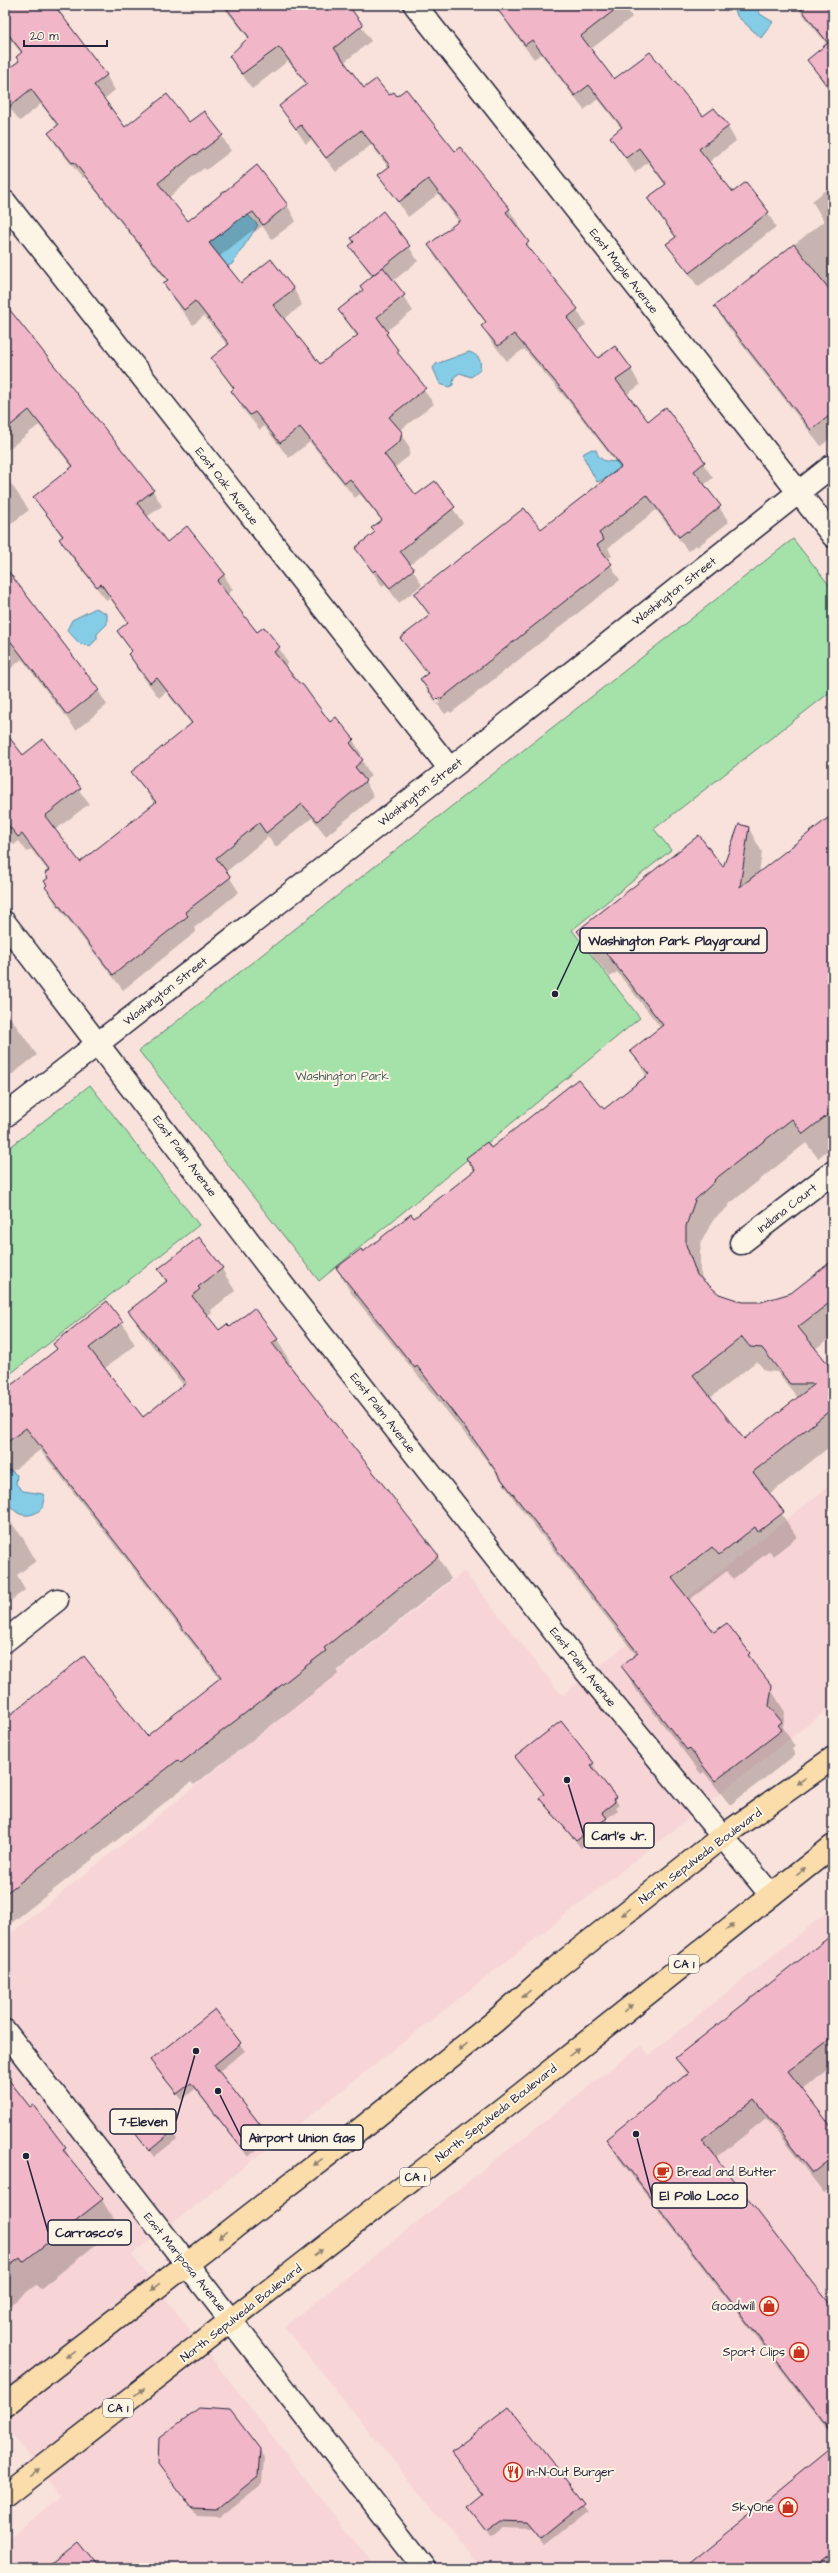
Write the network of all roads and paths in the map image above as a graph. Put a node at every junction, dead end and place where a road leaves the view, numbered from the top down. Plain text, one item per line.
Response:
1 (416, 5) edge
2 (5, 202) edge
3 (833, 465) edge
4 (799, 492) junction
5 (833, 536) edge
6 (450, 769) junction
7 (5, 922) edge
8 (99, 1042) junction
9 (5, 1116) edge
10 (833, 1172) edge
11 (741, 1243) dead end
12 (57, 1600) dead end
13 (5, 1641) edge
14 (833, 1758) edge
15 (723, 1836) junction
16 (833, 1846) edge
17 (770, 1895) junction
18 (5, 2031) edge
19 (186, 2263) junction
20 (232, 2320) junction
21 (5, 2405) edge
22 (5, 2496) edge
23 (424, 2568) edge

1 - 4 street, East Maple Avenue
2 - 6 street, East Oak Avenue
3 - 4 street, Washington Street
4 - 5 street, East Maple Avenue
4 - 6 street, Washington Street
6 - 8 street, Washington Street
7 - 8 street, East Palm Avenue
8 - 9 street, Washington Street
8 - 15 street, East Palm Avenue
10 - 11 street, Indiana Court
12 - 13 street
14 -> 15 highway, North Sepulveda Boulevard
15 - 17 street, East Palm Avenue
15 -> 19 highway, North Sepulveda Boulevard
17 -> 16 highway, North Sepulveda Boulevard / CA 1
20 -> 17 highway, North Sepulveda Boulevard / CA 1
18 - 19 street, East Mariposa Avenue
19 - 20 street, East Mariposa Avenue
19 -> 21 highway, North Sepulveda Boulevard
22 -> 20 highway, North Sepulveda Boulevard / CA 1
20 - 23 street, East Mariposa Avenue

